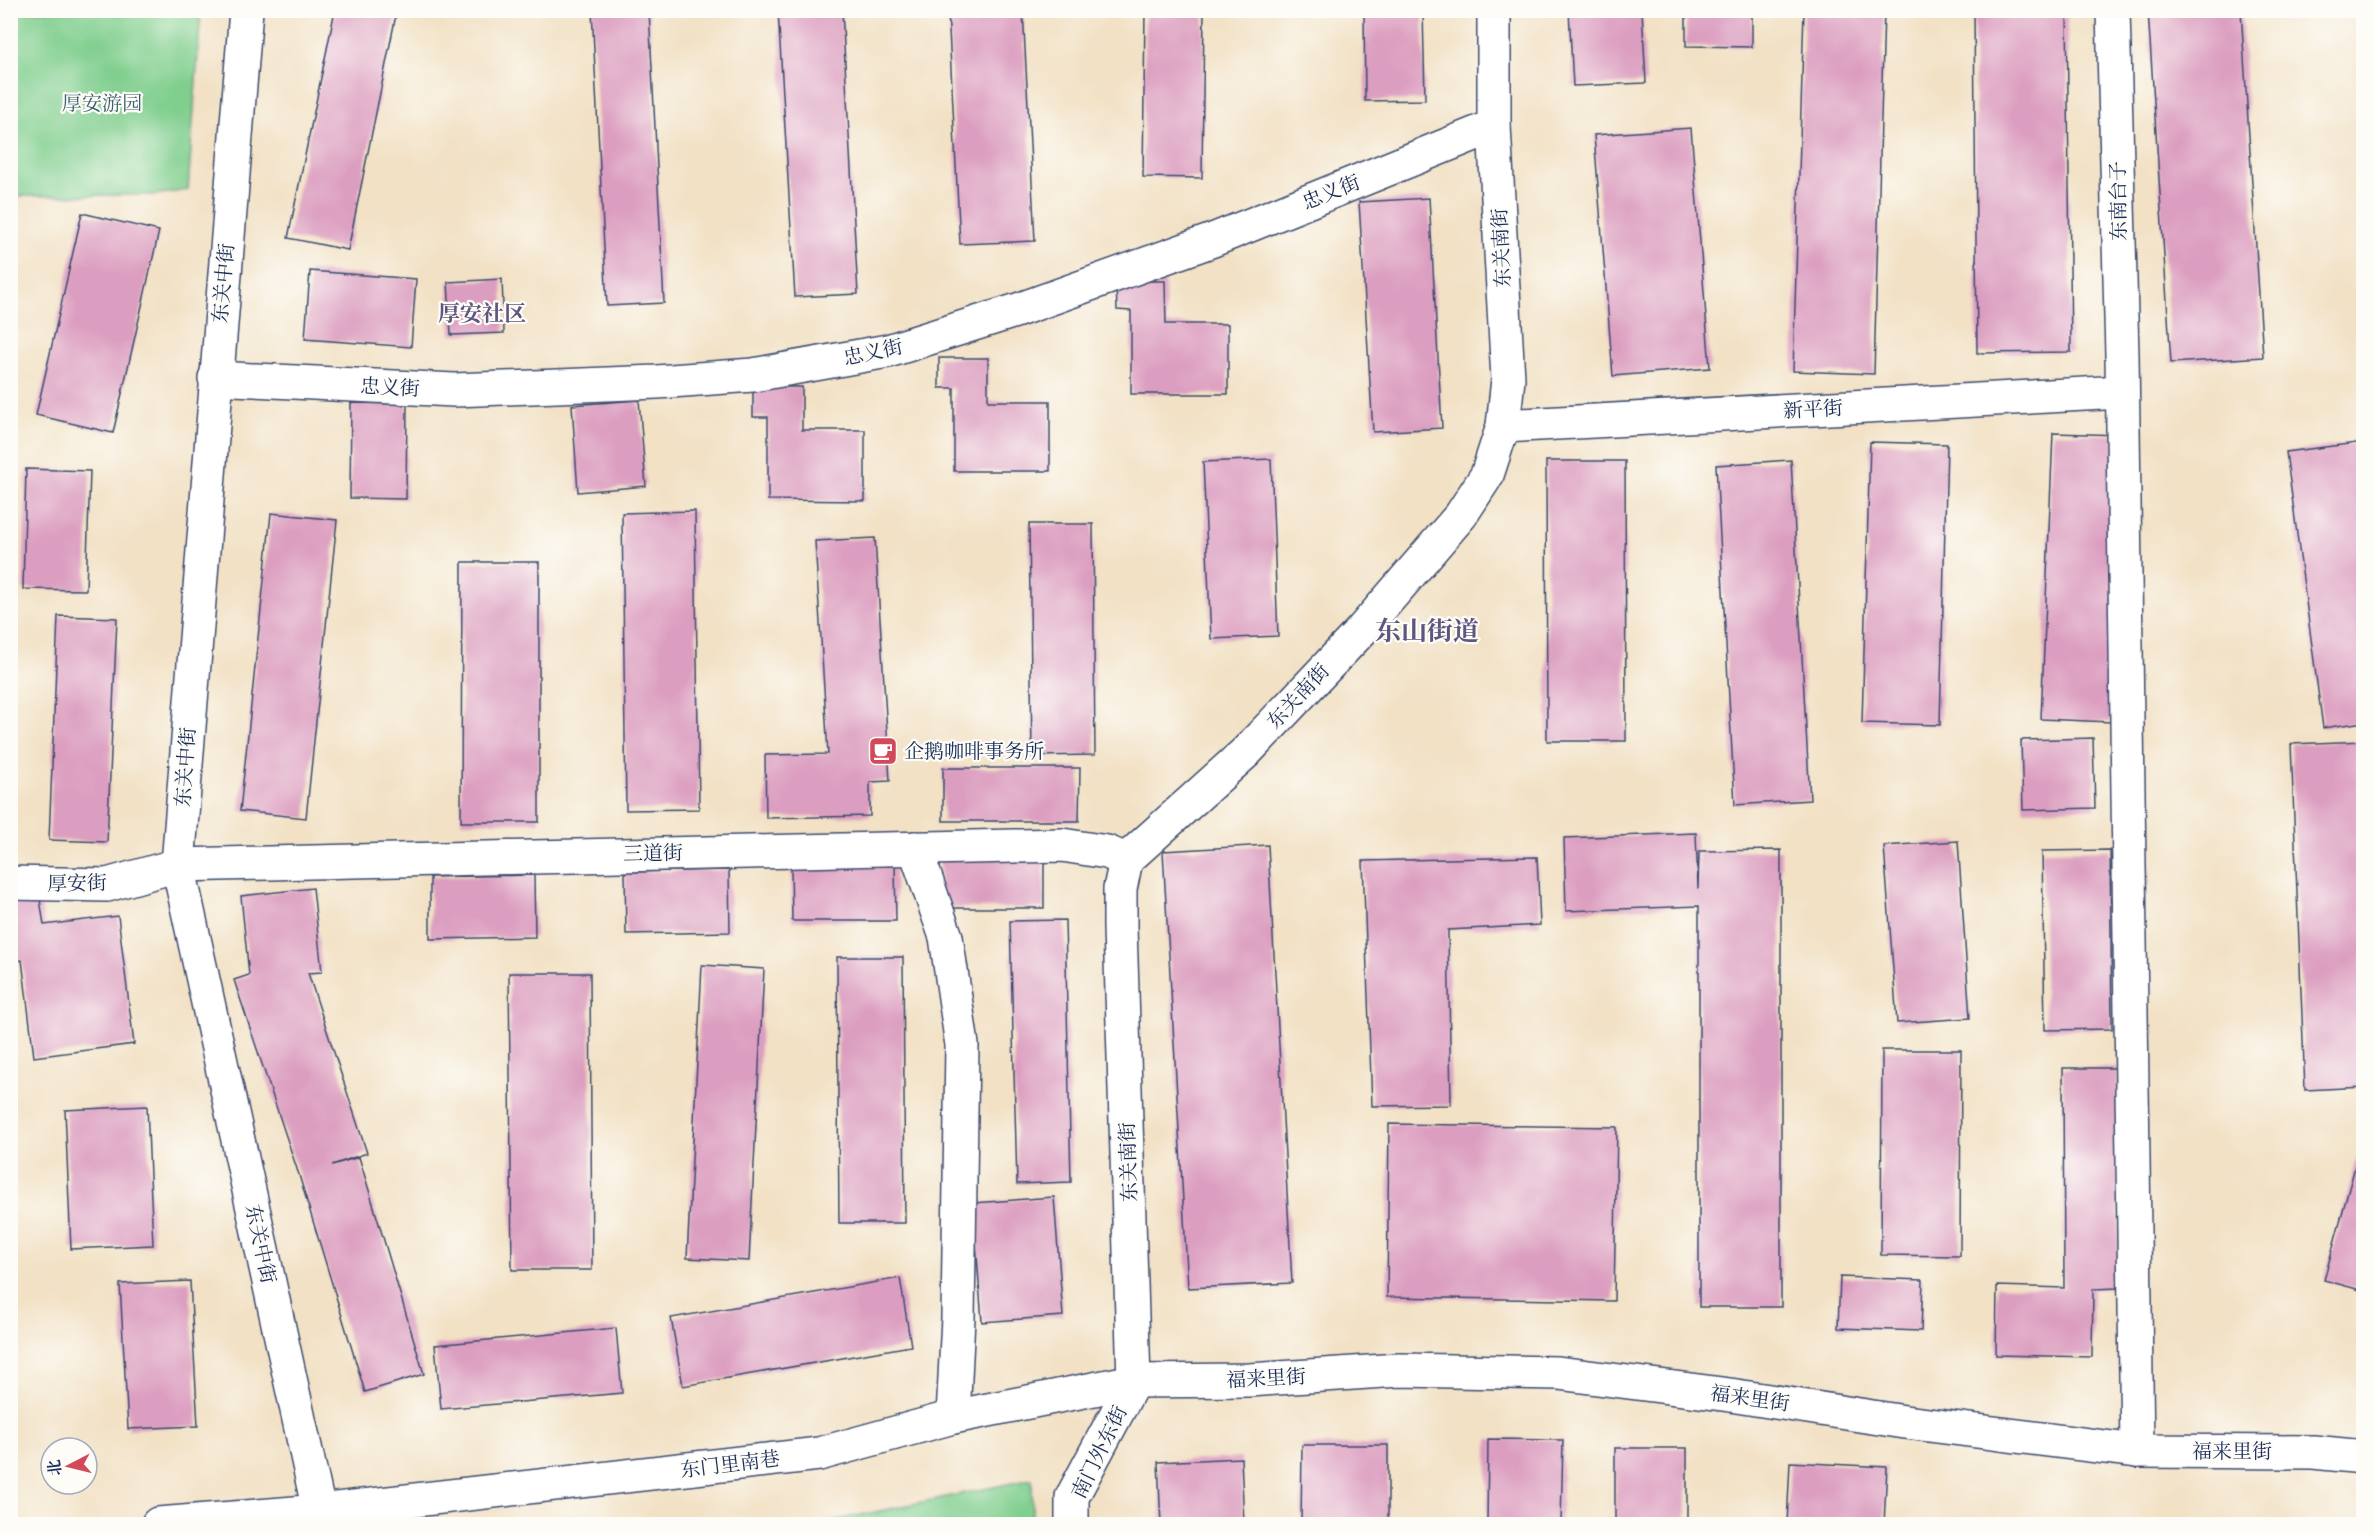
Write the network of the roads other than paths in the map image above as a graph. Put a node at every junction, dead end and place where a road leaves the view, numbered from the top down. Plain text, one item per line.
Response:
1 (246, 10) edge
2 (1494, 10) edge
3 (2113, 10) edge
4 (1494, 126) junction
5 (215, 378) junction
6 (2122, 392) junction
7 (1503, 426) junction
8 (915, 848) junction
9 (1126, 860) junction
10 (178, 865) junction
11 (10, 883) edge
12 (1134, 1381) junction
13 (953, 1417) junction
14 (2137, 1451) junction
15 (2364, 1457) edge
16 (319, 1511) junction
17 (158, 1524) edge
18 (1072, 1524) edge

1 - 5 street, 东关中街
2 - 4 street, 东关南街
3 - 6 street, 东南台子
4 - 5 street, 忠义街
4 - 7 street, 东关南街
5 - 10 street, 东关中街
6 - 7 street, 新平街
6 - 14 street, 东南台子
7 - 9 street, 东关南街
8 - 9 street, 三道街
8 - 10 street, 三道街
8 - 13 street
9 - 12 street, 东关南街
10 - 11 street, 厚安街
10 - 16 street, 东关中街
12 - 13 street, 东门里南巷
12 - 14 street, 福来里街
12 - 18 street, 南门外东街
13 - 16 street, 东门里南巷
14 - 15 street, 福来里街
16 - 17 street, 东门里南巷

